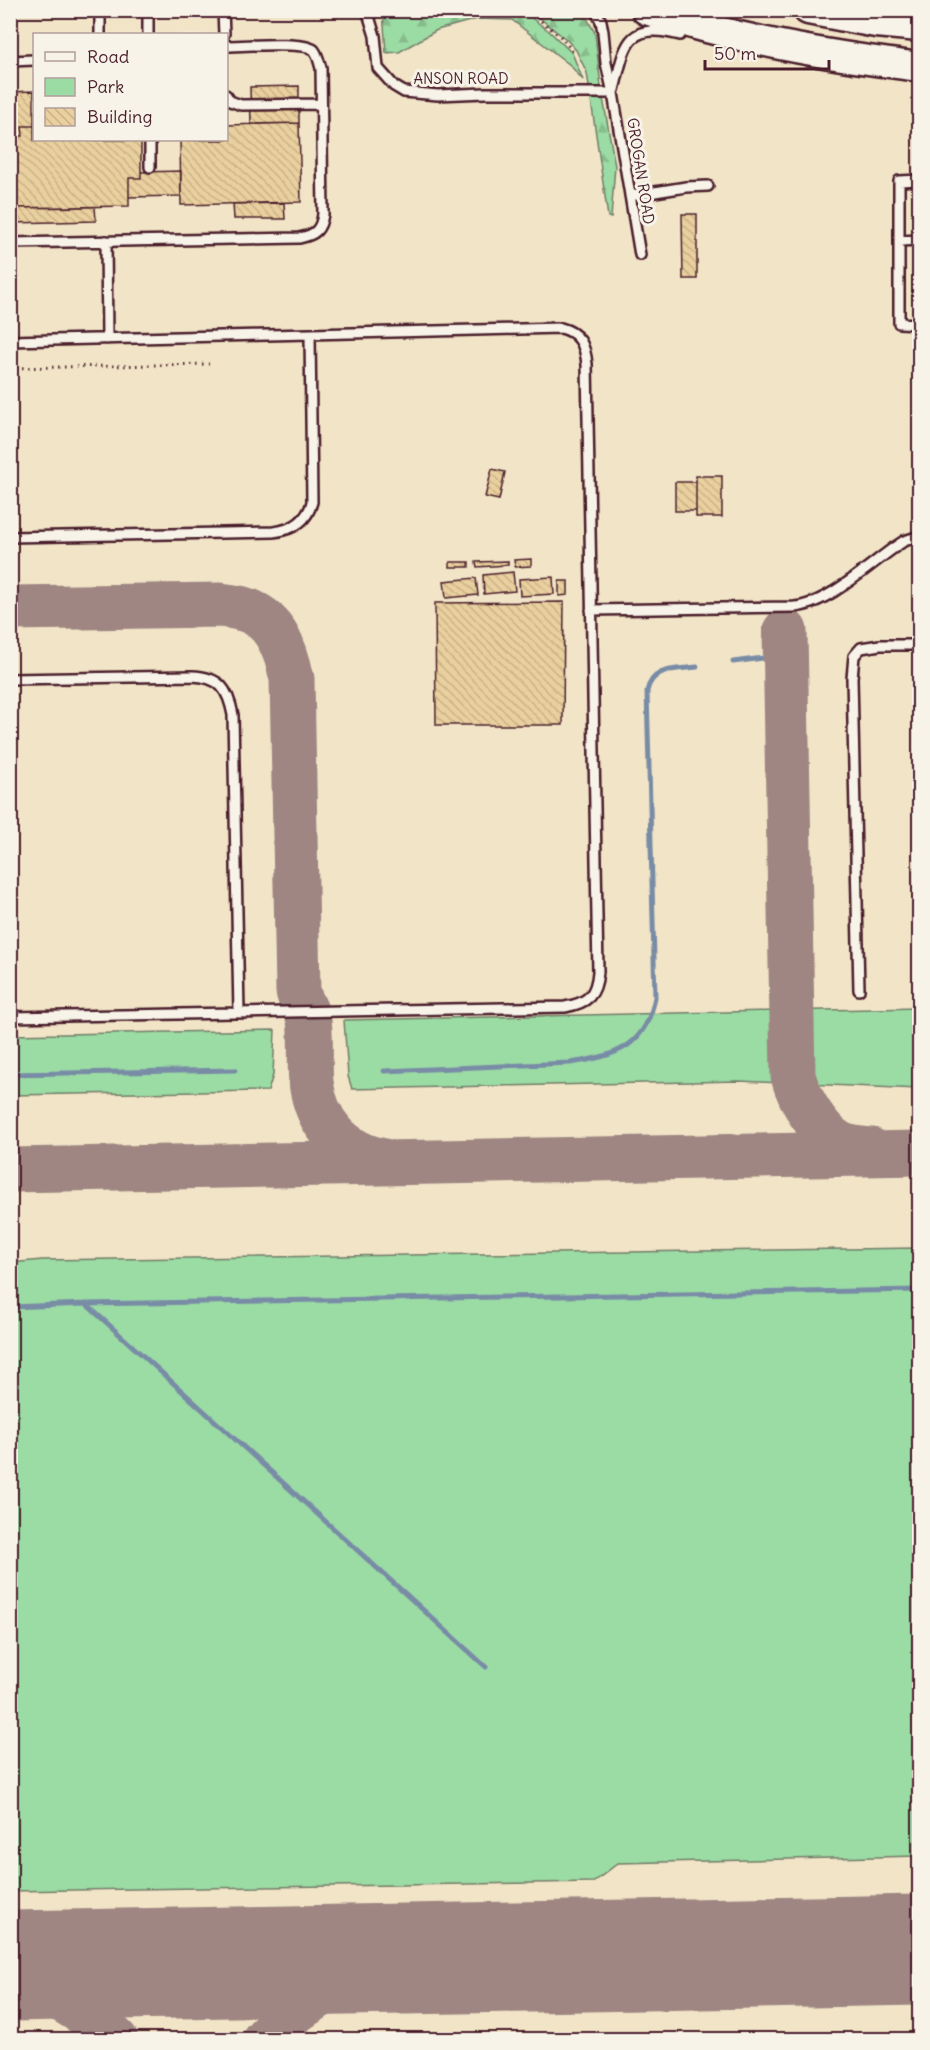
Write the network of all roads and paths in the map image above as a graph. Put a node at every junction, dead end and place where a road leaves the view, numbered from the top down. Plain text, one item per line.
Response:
1 (100, 10) edge
2 (148, 10) edge
3 (224, 10) edge
4 (367, 10) edge
5 (527, 10) edge
6 (595, 10) edge
7 (646, 10) edge
8 (808, 10) edge
9 (920, 27) edge
10 (100, 33) edge
11 (148, 33) edge
12 (224, 33) edge
13 (687, 37) dead end
14 (228, 46) edge
15 (743, 47) dead end
16 (810, 52) junction
17 (575, 54) dead end
18 (33, 60) edge
19 (10, 61) edge
20 (920, 67) edge
21 (613, 93) junction
22 (228, 98) edge
23 (321, 104) junction
24 (150, 141) edge
25 (150, 167) dead end
26 (920, 180) edge
27 (708, 186) dead end
28 (630, 196) junction
29 (920, 240) edge
30 (106, 241) junction
31 (899, 241) junction
32 (10, 243) edge
33 (639, 255) dead end
34 (920, 324) edge
35 (310, 335) junction
36 (107, 339) junction
37 (10, 341) edge
38 (209, 364) dead end
39 (10, 368) edge
40 (920, 536) edge
41 (10, 537) edge
42 (591, 610) junction
43 (920, 645) edge
44 (10, 679) edge
45 (859, 990) dead end
46 (239, 1012) junction
47 (10, 1017) edge

1 - 10 lane
2 - 11 lane
3 - 12 lane
4 - 21 lane, ANSON ROAD
5 - 17 path
6 - 21 lane, GROGAN ROAD
7 - 16 main road
8 - 9 main road
13 - 21 lane, GROGAN ROAD
14 - 23 lane
15 - 16 lane
16 - 20 main road
18 - 19 lane
21 - 28 lane, GROGAN ROAD
22 - 23 lane
23 - 30 lane
24 - 25 lane
26 - 31 lane
27 - 28 lane
28 - 33 lane, GROGAN ROAD
29 - 31 lane
30 - 32 lane
30 - 36 lane
31 - 34 lane
35 - 36 lane
35 - 41 lane
35 - 42 lane
36 - 37 lane
38 - 39 path
40 - 42 lane
42 - 46 lane
43 - 45 lane
44 - 46 lane
46 - 47 lane

